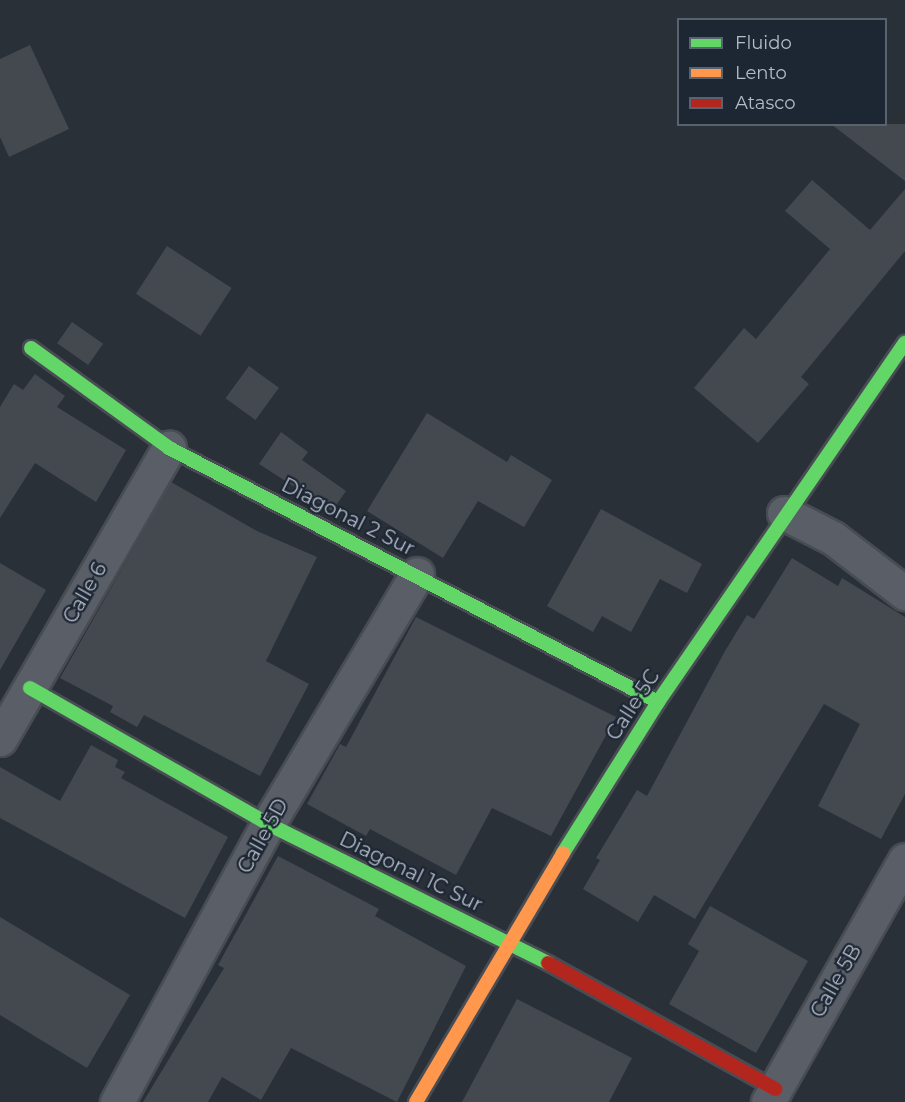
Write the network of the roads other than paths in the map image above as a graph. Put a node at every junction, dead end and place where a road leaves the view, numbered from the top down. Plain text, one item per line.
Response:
1 (905, 343) edge
2 (32, 348) dead end
3 (169, 448) junction
4 (784, 513) junction
5 (417, 574) junction
6 (905, 593) edge
7 (30, 688) junction
8 (658, 702) junction
9 (0, 739) edge
10 (268, 824) junction
11 (905, 860) edge
12 (507, 941) junction
13 (771, 1096) edge
14 (117, 1102) edge
15 (416, 1102) edge

1 - 4 street, Calle 5C
2 - 3 street, Diagonal 2 Sur
3 - 5 street, Diagonal 2 Sur
3 - 7 street, Calle 6
4 - 6 street
4 - 8 street, Calle 5C
5 - 8 street, Diagonal 2 Sur
5 - 10 street, Calle 5D
7 - 9 street, Calle 6
7 - 10 street, Diagonal 1C Sur
8 - 12 street, Calle 5C
10 - 12 street, Diagonal 1C Sur
10 - 14 street, Calle 5D
11 - 13 street, Calle 5B
12 - 13 street, Diagonal 1C Sur
12 - 15 street, Calle 5C

